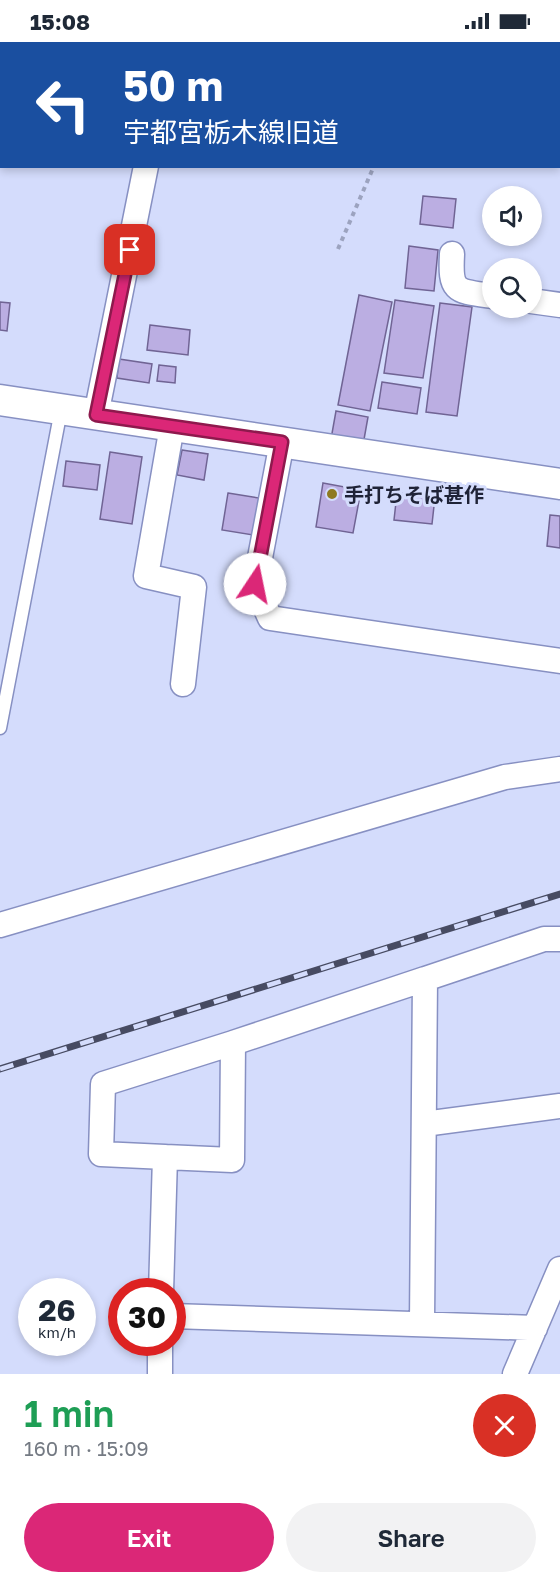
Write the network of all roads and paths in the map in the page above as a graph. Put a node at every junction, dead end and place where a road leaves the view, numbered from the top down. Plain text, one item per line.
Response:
1 (146, 168) edge
2 (374, 168) edge
3 (338, 249) dead end
4 (452, 254) dead end
5 (482, 295) edge
6 (542, 303) edge
7 (560, 305) edge
8 (0, 400) edge
9 (62, 410) junction
10 (96, 415) junction
11 (172, 426) junction
12 (282, 442) junction
13 (560, 484) edge
14 (560, 661) edge
15 (183, 684) dead end
16 (0, 728) edge
17 (560, 769) edge
18 (0, 925) edge
19 (560, 939) edge
20 (425, 979) junction
21 (233, 1043) junction
22 (560, 1107) edge
23 (424, 1124) junction
24 (165, 1157) junction
25 (560, 1269) edge
26 (161, 1278) edge
27 (186, 1316) edge
28 (422, 1322) junction
29 (535, 1328) junction
30 (160, 1356) edge
31 (160, 1374) edge
32 (515, 1374) edge

1 - 10 street
2 - 3 path
4 - 5 street
6 - 7 street
8 - 9 street
9 - 10 street
9 - 16 lane
10 - 11 street
11 - 12 street
11 - 15 street
12 - 13 street
12 - 14 street
17 - 18 street
19 - 20 street
20 - 21 street
20 - 23 street
21 - 24 street
21 - 24 street
22 - 23 street
23 - 28 street
24 - 26 street
25 - 29 street
27 - 28 street
28 - 29 street
29 - 32 street
30 - 31 street

